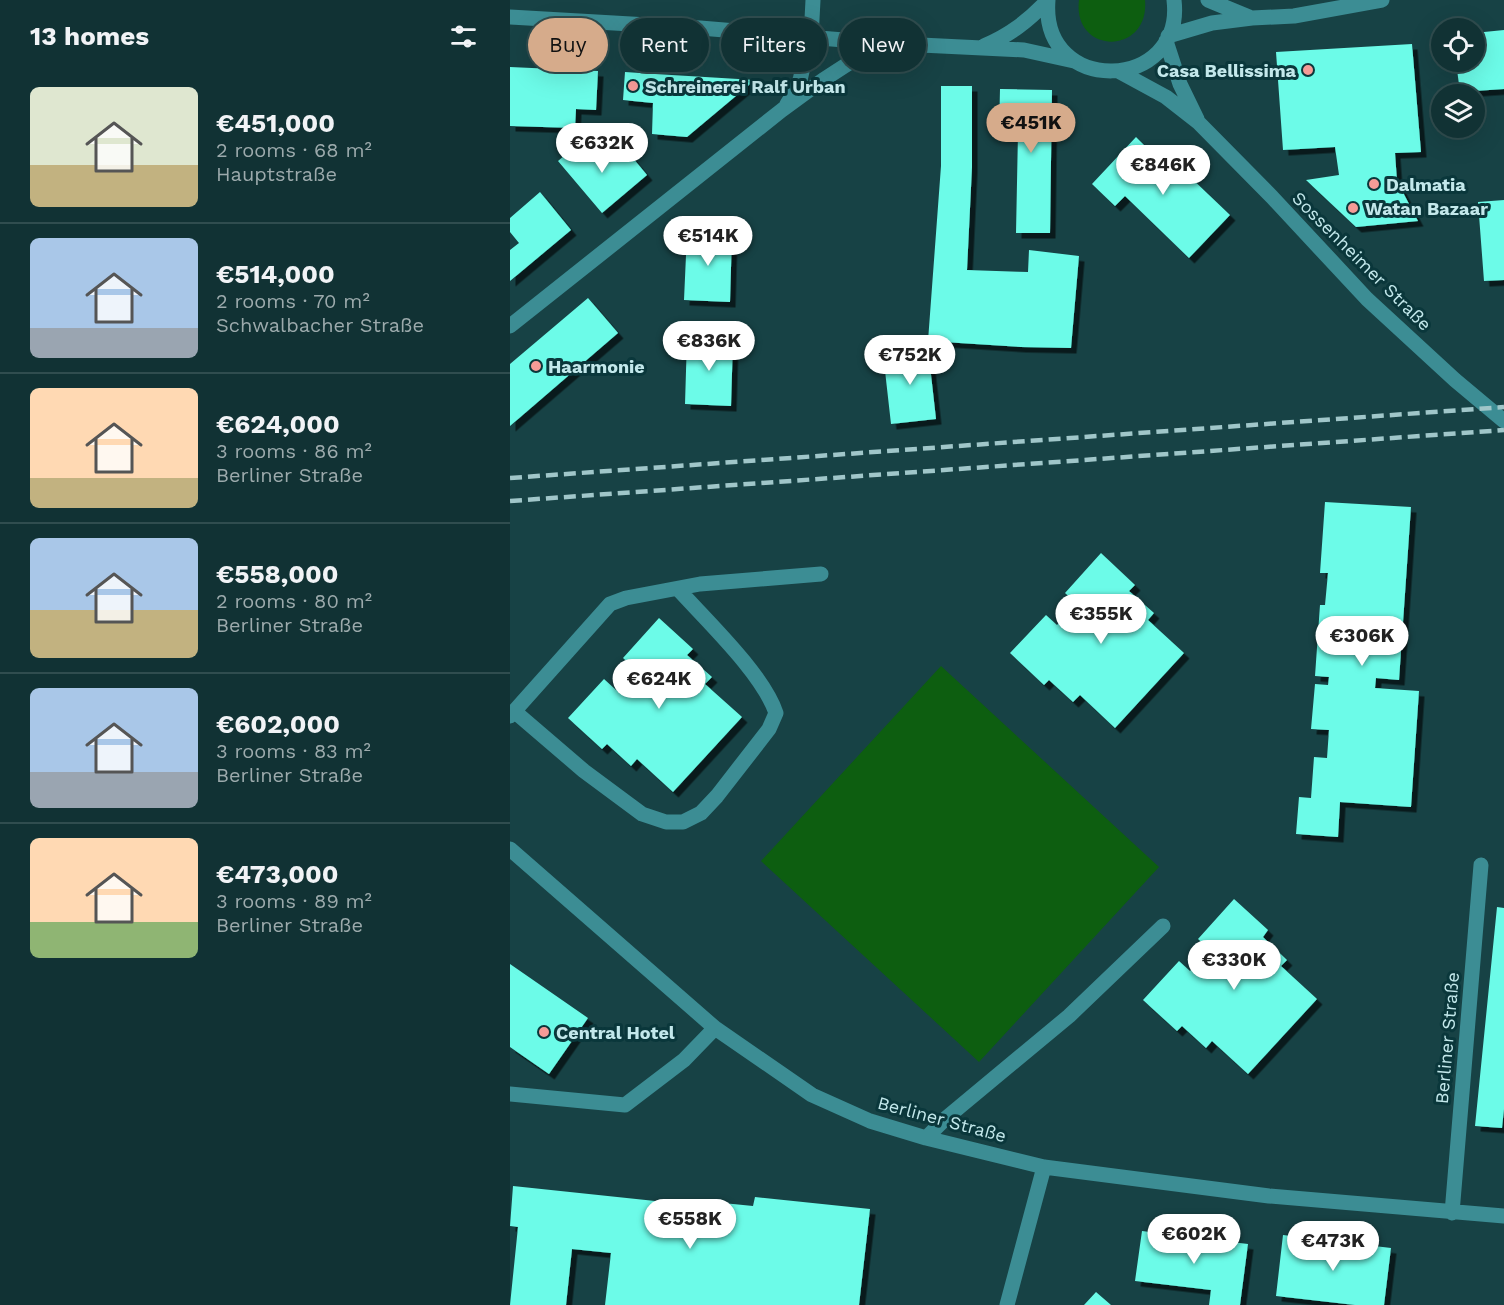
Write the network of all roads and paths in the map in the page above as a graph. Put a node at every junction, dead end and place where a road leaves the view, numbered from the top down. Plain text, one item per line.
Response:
1 (813, 0) edge
2 (1047, 0) edge
3 (1174, 0) edge
4 (1208, 0) edge
5 (1382, 0) edge
6 (510, 17) edge
7 (808, 18) edge
8 (1252, 18) junction
9 (721, 30) edge
10 (1167, 38) junction
11 (926, 45) edge
12 (981, 47) junction
13 (1074, 61) junction
14 (839, 70) edge
15 (801, 72) edge
16 (1120, 72) junction
17 (782, 110) junction
18 (1198, 122) junction
19 (510, 326) edge
20 (1504, 420) edge
21 (820, 574) dead end
22 (678, 590) junction
23 (512, 713) edge
24 (510, 849) edge
25 (1481, 865) dead end
26 (1163, 926) dead end
27 (715, 1028) junction
28 (510, 1094) edge
29 (926, 1138) junction
30 (1044, 1167) junction
31 (1452, 1213) junction
32 (1504, 1216) edge
33 (1007, 1305) edge

1 - 7 street
2 - 12 street
2 - 13 street
3 - 10 street
4 - 8 street
5 - 8 street
6 - 9 street
8 - 10 street
10 - 16 street
10 - 18 street, Sossenheimer Straße
11 - 12 street
12 - 13 street
13 - 16 street
14 - 17 street
15 - 17 street
16 - 18 street, Sossenheimer Straße
17 - 19 street
18 - 20 street, Sossenheimer Straße
21 - 22 street
22 - 23 street
22 - 23 street
24 - 27 street, Berliner Straße
25 - 31 street, Berliner Straße
26 - 29 street
27 - 28 street
27 - 29 street, Berliner Straße
29 - 30 street, Berliner Straße
30 - 31 street, Berliner Straße
30 - 33 street
31 - 32 street, Berliner Straße

